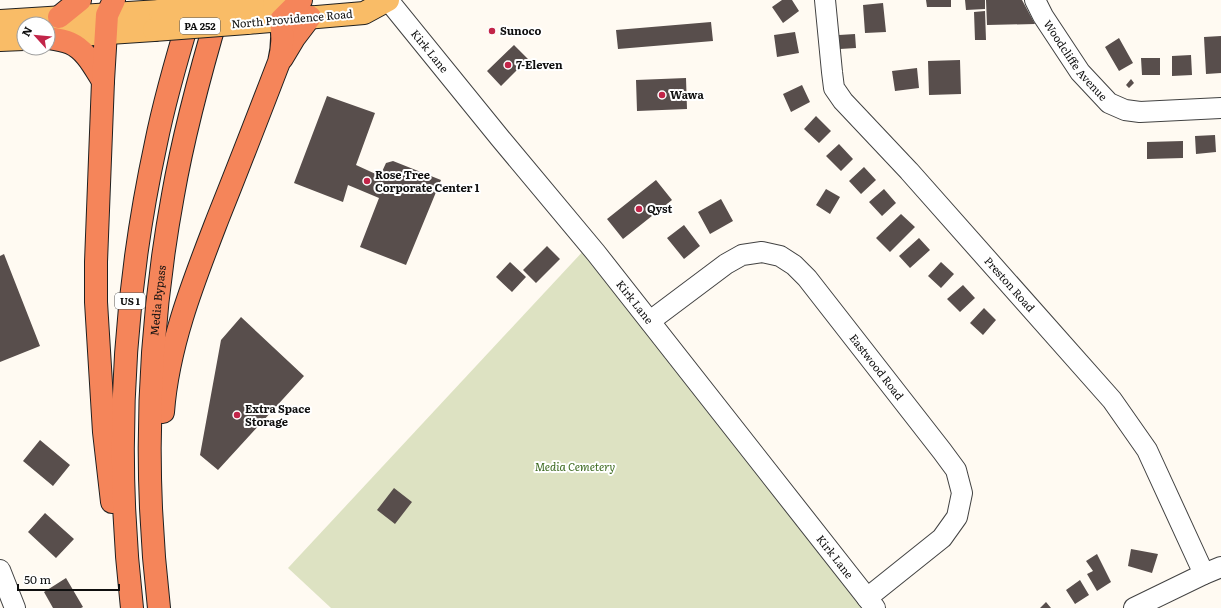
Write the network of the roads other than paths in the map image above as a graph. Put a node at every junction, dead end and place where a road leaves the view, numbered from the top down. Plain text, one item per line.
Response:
1 (80, 0) edge
2 (194, 0) edge
3 (222, 0) edge
4 (389, 0) edge
5 (825, 0) edge
6 (1035, 0) edge
7 (304, 6) edge
8 (279, 11) junction
9 (109, 16) edge
10 (59, 17) junction
11 (0, 21) edge
12 (56, 35) edge
13 (16, 39) edge
14 (56, 39) edge
15 (0, 40) edge
16 (279, 62) junction
17 (103, 81) junction
18 (1221, 108) edge
19 (650, 321) junction
20 (153, 537) junction
21 (0, 570) edge
22 (1213, 571) edge
23 (871, 603) edge
24 (15, 608) edge
25 (131, 608) edge
26 (159, 608) edge
27 (1134, 608) edge

1 - 10 highway
2 - 25 highway, US 1
3 - 20 highway, Media Bypass / US 1
4 - 7 main road, North Providence Road
4 - 19 street, Kirk Lane
5 - 22 street, Preston Road
6 - 18 street, Woodcliffe Avenue
7 - 8 highway
7 - 16 highway
8 - 9 main road, North Providence Road / PA 252, bridge
8 - 16 highway
9 - 10 main road, North Providence Road / PA 252
9 - 12 main road, North Providence Road / PA 252
9 - 17 highway
10 - 11 main road, North Providence Road / PA 252
13 - 15 main road
14 - 17 highway
16 - 20 highway
17 - 25 highway
19 - 23 street, Kirk Lane
19 - 23 street, Eastwood Road
20 - 26 highway, Media Bypass / US 1
21 - 24 street
22 - 27 street

